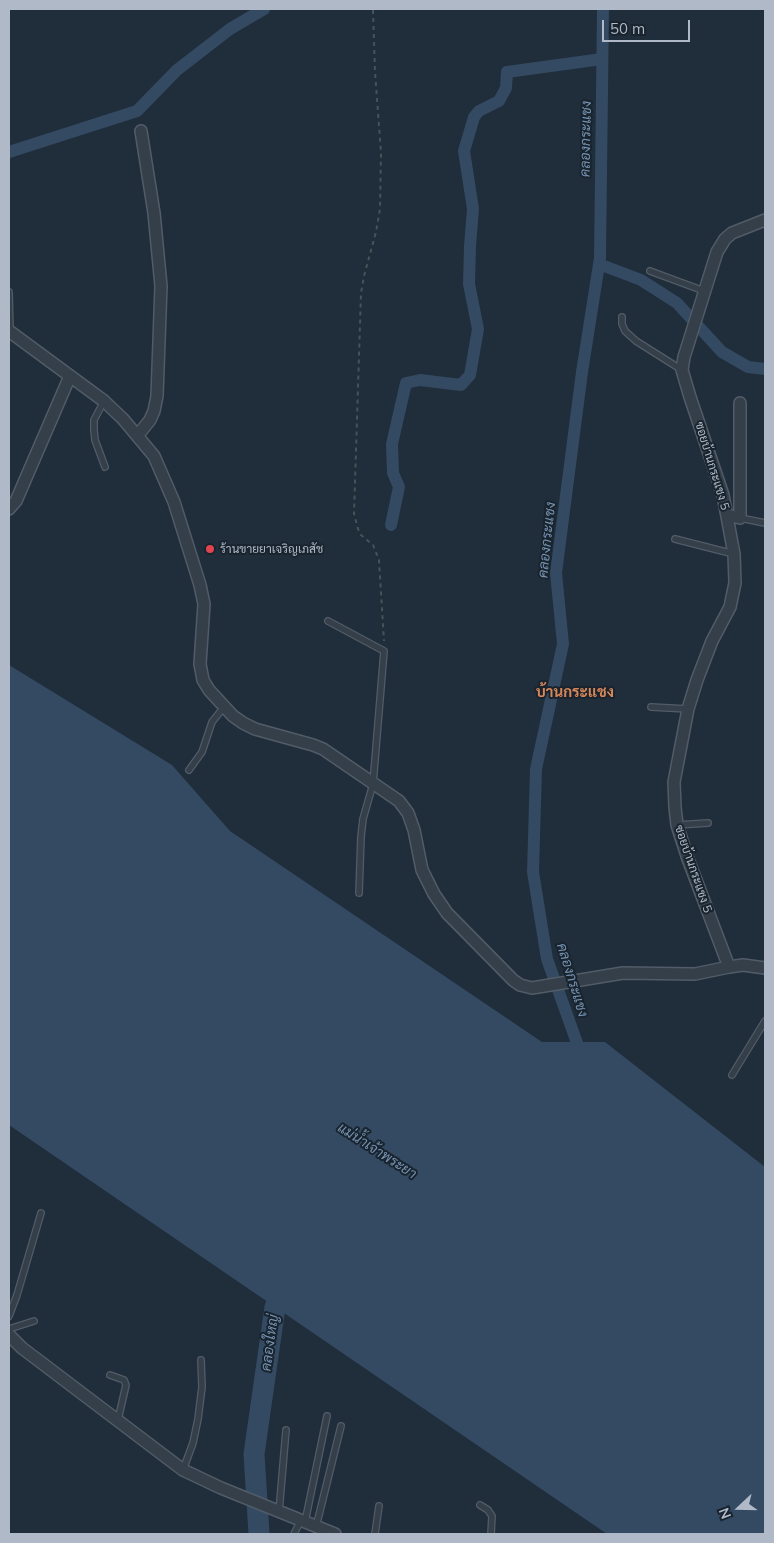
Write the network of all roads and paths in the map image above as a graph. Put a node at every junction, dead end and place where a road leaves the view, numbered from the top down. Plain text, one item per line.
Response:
1 (374, 10) edge
2 (142, 131) dead end
3 (765, 220) edge
4 (650, 271) dead end
5 (704, 291) junction
6 (9, 292) edge
7 (622, 317) dead end
8 (9, 331) edge
9 (682, 370) junction
10 (70, 376) junction
11 (104, 401) junction
12 (740, 403) dead end
13 (138, 436) junction
14 (106, 466) dead end
15 (9, 509) edge
16 (727, 515) junction
17 (740, 518) junction
18 (765, 523) edge
19 (675, 539) dead end
20 (734, 554) junction
21 (328, 621) dead end
22 (384, 651) junction
23 (224, 706) junction
24 (651, 707) dead end
25 (688, 709) junction
26 (189, 770) dead end
27 (373, 784) junction
28 (708, 823) dead end
29 (677, 824) junction
30 (359, 893) dead end
31 (729, 967) junction
32 (765, 968) edge
33 (765, 1022) edge
34 (732, 1075) dead end
35 (41, 1213) dead end
36 (9, 1316) edge
37 (34, 1321) dead end
38 (9, 1329) edge
39 (9, 1335) edge
40 (201, 1360) dead end
41 (110, 1375) dead end
42 (327, 1416) dead end
43 (118, 1420) junction
44 (341, 1426) dead end
45 (286, 1430) dead end
46 (183, 1470) junction
47 (480, 1505) dead end
48 (379, 1506) dead end
49 (279, 1512) junction
50 (307, 1523) junction
51 (294, 1534) edge
52 (335, 1534) edge
53 (375, 1534) edge
54 (491, 1534) edge

1 - 22 path
2 - 13 street
3 - 5 street, ซอยบ้านกระแชง 5
4 - 5 lane
5 - 9 street, ซอยบ้านกระแชง 5
6 - 8 lane
7 - 9 lane
8 - 10 street
9 - 16 street, ซอยบ้านกระแชง 5
10 - 11 street
10 - 15 street
11 - 13 street
11 - 14 lane
12 - 17 street
13 - 23 street
16 - 17 street
16 - 20 street, ซอยบ้านกระแชง 5
17 - 18 lane
19 - 20 lane
20 - 25 street, ซอยบ้านกระแชง 5
21 - 22 lane
22 - 27 lane
23 - 26 lane
23 - 27 street
24 - 25 lane
25 - 29 street, ซอยบ้านกระแชง 5
27 - 30 lane
27 - 31 street
28 - 29 lane
29 - 31 street, ซอยบ้านกระแชง 5
31 - 32 street
33 - 34 lane
35 - 36 lane
37 - 38 lane
39 - 43 street
40 - 46 lane
41 - 43 lane
42 - 50 lane
43 - 46 street
44 - 50 lane
45 - 49 lane
46 - 49 street
47 - 54 lane
48 - 53 lane
49 - 50 street
50 - 51 lane
50 - 52 street

